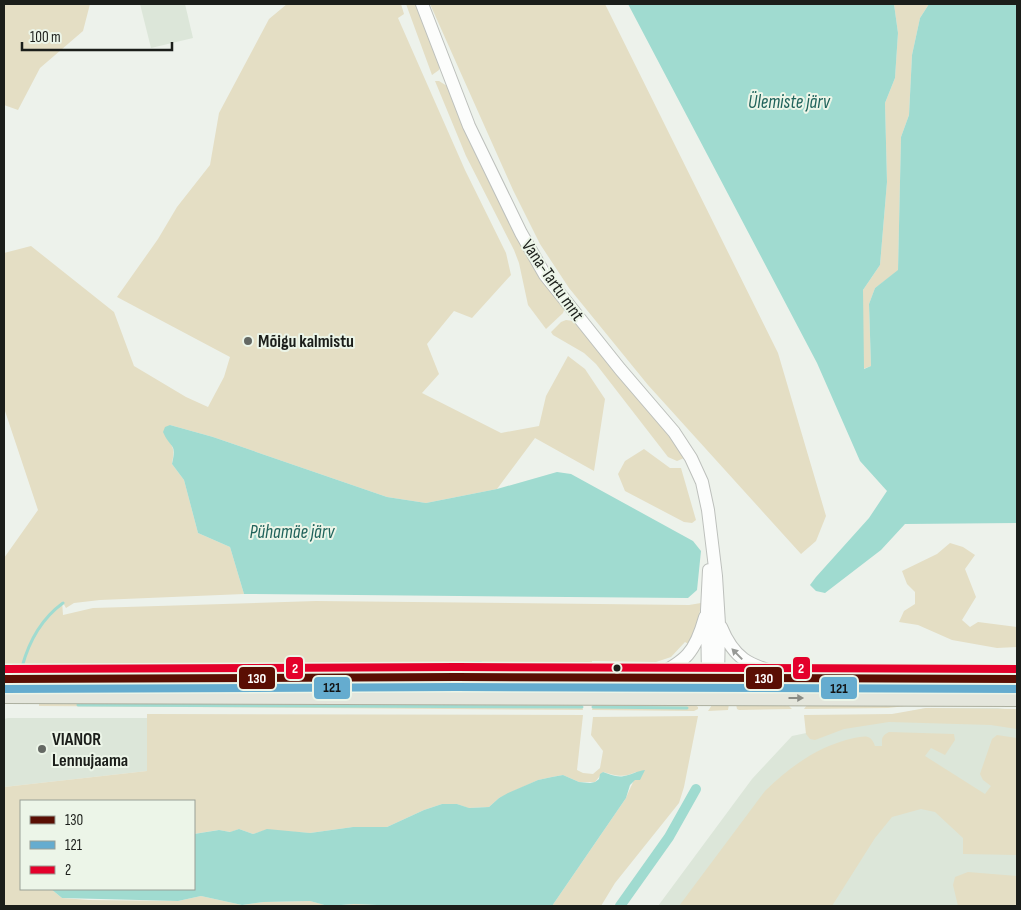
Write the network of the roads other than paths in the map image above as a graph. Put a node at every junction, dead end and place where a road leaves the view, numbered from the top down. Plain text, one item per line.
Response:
1 (422, 4) edge
2 (711, 536) junction
3 (707, 610) junction
4 (719, 624) junction
5 (652, 678) junction
6 (713, 678) junction
7 (4, 679) edge
8 (797, 679) junction
9 (1017, 679) edge
10 (4, 695) edge
11 (712, 697) junction
12 (1017, 698) edge

1 - 2 street, Vana-Tartu mnt
2 - 3 street, Vana-Tartu mnt
2 - 4 street, Vana-Tartu mnt
3 - 5 street
3 - 6 street, Vana-Tartu mnt
4 - 6 street, Vana-Tartu mnt
8 -> 4 street
5 - 6 highway
5 - 7 highway
6 - 8 highway
6 - 11 street
8 - 9 highway
10 - 11 highway
11 -> 12 highway

